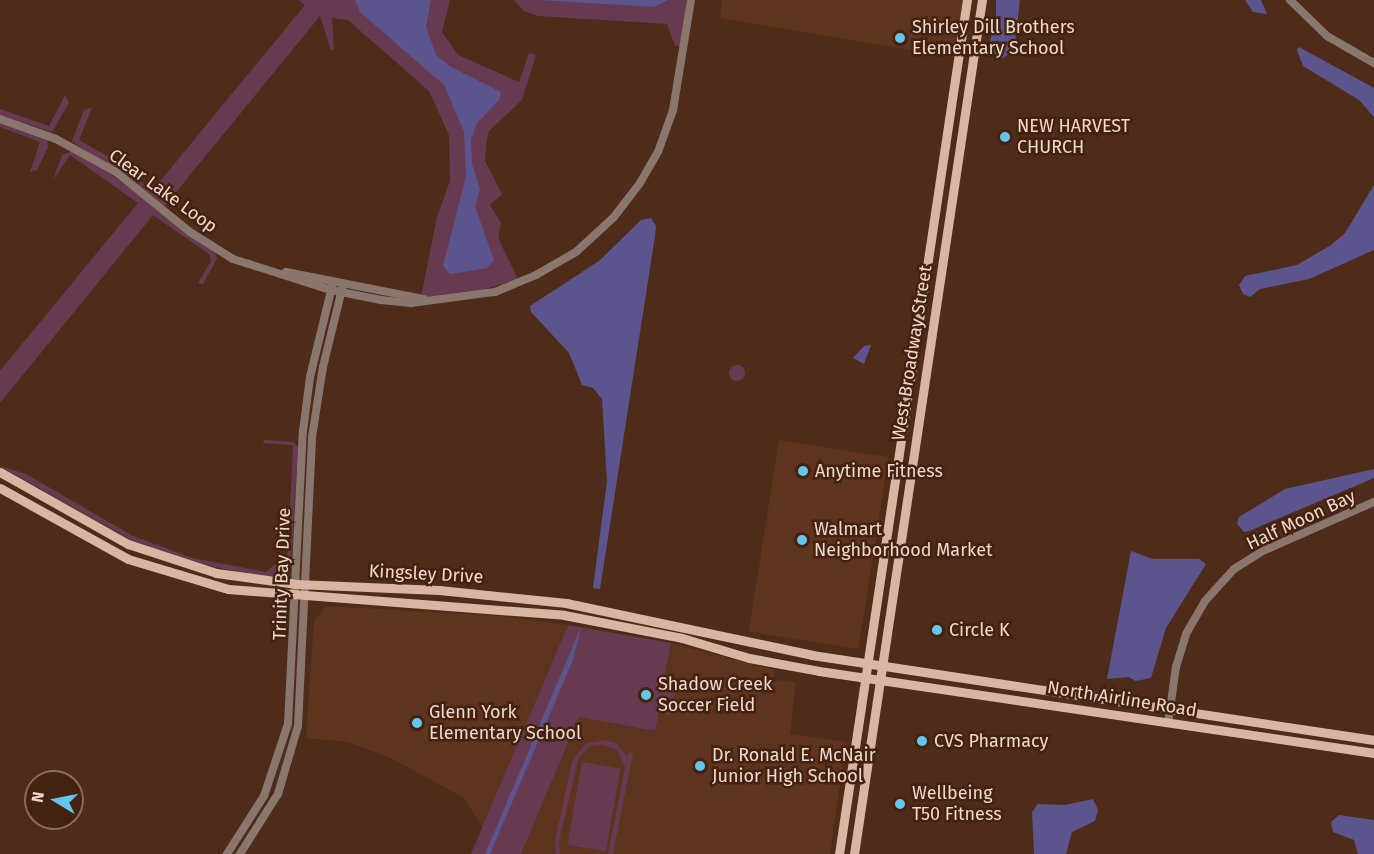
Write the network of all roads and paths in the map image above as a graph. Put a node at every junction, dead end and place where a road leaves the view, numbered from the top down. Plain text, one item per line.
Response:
1 (691, 0) edge
2 (967, 0) edge
3 (982, 0) edge
4 (1290, 0) edge
5 (1374, 63) edge
6 (0, 119) edge
7 (332, 286) junction
8 (342, 289) junction
9 (0, 472) edge
10 (0, 488) edge
11 (1374, 502) edge
12 (296, 584) junction
13 (306, 584) junction
14 (483, 593) junction
15 (300, 597) junction
16 (566, 603) junction
17 (482, 607) junction
18 (564, 615) junction
19 (685, 626) junction
20 (682, 638) junction
21 (868, 664) junction
22 (882, 666) junction
23 (866, 677) junction
24 (880, 679) junction
25 (1052, 691) junction
26 (1051, 705) junction
27 (1170, 708) junction
28 (1168, 723) junction
29 (857, 732) junction
30 (1374, 740) edge
31 (1374, 753) edge
32 (866, 774) junction
33 (227, 854) edge
34 (240, 854) edge
35 (839, 854) edge
36 (854, 854) edge

1 - 8 street, Clear Lake Loop
2 - 21 main road, West Broadway Street
3 - 22 main road, West Broadway Street
4 - 5 street
6 - 7 street, Clear Lake Loop
7 - 8 street, Clear Lake Loop
7 - 12 street, Trinity Bay Drive
8 - 13 street, Trinity Bay Drive
9 - 12 main road, Kingsley Drive
10 - 15 main road, Kingsley Drive
11 - 27 street, Half Moon Bay
12 - 13 main road, Kingsley Drive
12 - 15 street, Trinity Bay Drive
13 - 14 main road, Kingsley Drive
13 - 15 street, Trinity Bay Drive
14 - 16 main road, Kingsley Drive
14 - 17 main road
15 - 17 main road, Kingsley Drive
15 - 33 street, Trinity Bay Drive
15 - 34 street, Trinity Bay Drive
16 - 18 main road
16 - 19 main road, Kingsley Drive
17 - 18 main road, Kingsley Drive
18 - 20 main road, Kingsley Drive
19 - 20 main road
19 - 21 main road, Kingsley Drive
20 - 23 main road, Kingsley Drive
21 - 22 main road, North Airline Road
21 - 23 main road, West Broadway Street
22 - 24 main road, West Broadway Street
22 - 25 main road, North Airline Road
23 - 24 main road, North Airline Road
23 - 29 main road, West Broadway Street
24 - 26 main road, North Airline Road
24 - 32 main road, West Broadway Street
25 - 26 main road
25 - 27 main road, North Airline Road
26 - 28 main road, North Airline Road
27 - 28 street, Half Moon Bay
27 - 30 main road, North Airline Road
28 - 31 main road, North Airline Road
29 - 32 main road
29 - 35 main road, West Broadway Street
32 - 36 main road, West Broadway Street

